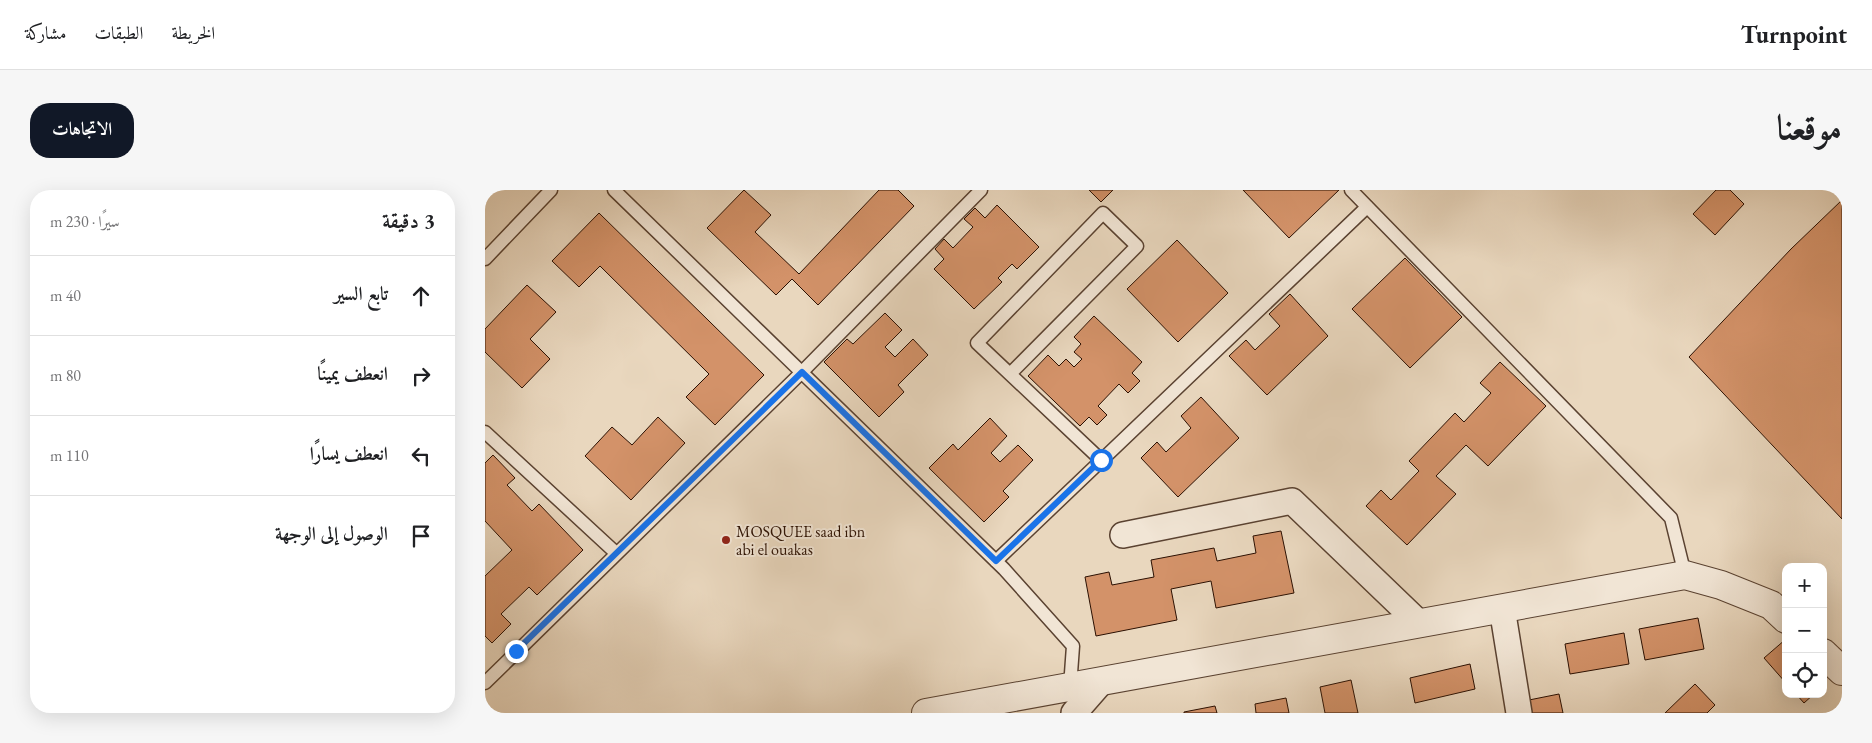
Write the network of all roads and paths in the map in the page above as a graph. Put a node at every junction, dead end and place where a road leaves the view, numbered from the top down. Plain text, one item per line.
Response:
1 (551, 190) edge
2 (614, 190) edge
3 (981, 190) edge
4 (1351, 190) edge
5 (1367, 207) junction
6 (485, 259) edge
7 (802, 372) junction
8 (1010, 374) junction
9 (485, 432) edge
10 (1101, 460) junction
11 (1123, 535) dead end
12 (616, 553) junction
13 (996, 561) junction
14 (1685, 575) junction
15 (1502, 608) junction
16 (1782, 615) edge
17 (1419, 623) junction
18 (1827, 657) edge
19 (1842, 671) edge
20 (485, 683) edge
21 (1072, 700) edge
22 (926, 713) edge
23 (1519, 713) edge

1 - 6 lane
2 - 7 lane
3 - 7 lane
4 - 5 lane
5 - 10 lane
5 - 14 lane
7 - 12 lane
7 - 13 lane
8 - 8 lane
8 - 10 lane
9 - 12 lane
10 - 13 lane
11 - 17 street
12 - 20 lane
13 - 21 lane
14 - 15 street
14 - 16 street
15 - 17 street
15 - 23 street
17 - 21 street
18 - 19 street
21 - 22 street

